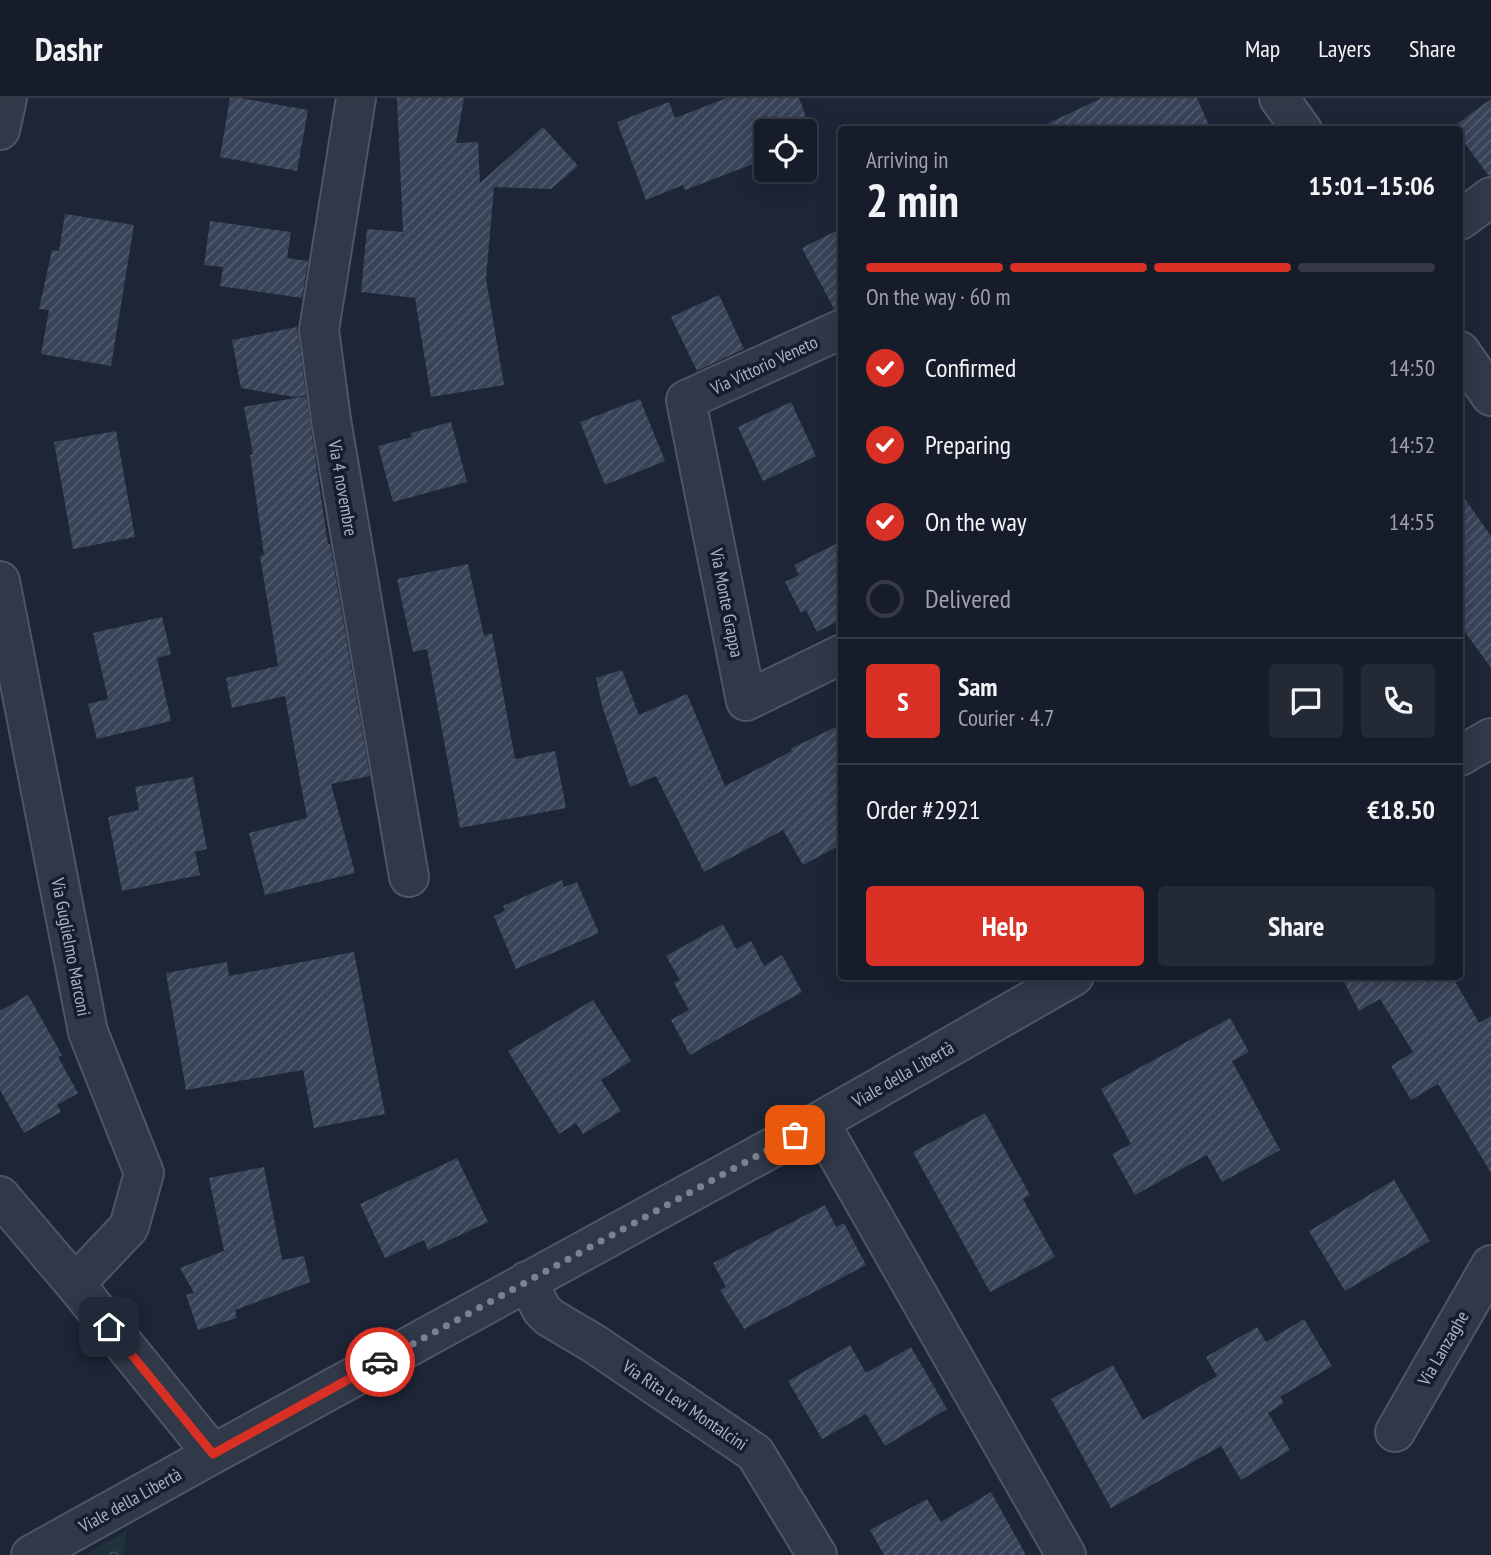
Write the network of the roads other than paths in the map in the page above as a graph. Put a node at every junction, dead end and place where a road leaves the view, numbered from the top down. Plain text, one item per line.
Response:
1 (7, 98) edge
2 (356, 98) edge
3 (0, 130) edge
4 (1491, 197) edge
5 (1463, 218) edge
6 (838, 331) edge
7 (1463, 361) edge
8 (1491, 396) edge
9 (686, 400) joint
10 (0, 581) edge
11 (6, 648) edge
12 (838, 656) edge
13 (1491, 738) edge
14 (1463, 754) edge
15 (409, 877) dead end
16 (1067, 980) edge
17 (819, 1122) junction
18 (0, 1196) edge
19 (1491, 1265) edge
20 (527, 1281) junction
21 (75, 1284) junction
22 (1395, 1432) dead end
23 (213, 1454) junction
24 (32, 1555) edge
25 (817, 1555) edge
26 (1066, 1555) edge

1 - 3 street
2 - 15 street, Via 4 novembre
4 - 5 street
6 - 9 street, Via Vittorio Veneto
7 - 8 street
9 - 12 street, Via Monte Grappa
10 - 11 street, Via Guglielmo Marconi
11 - 21 street, Via Guglielmo Marconi
13 - 14 street
16 - 17 street, Viale della Libertà
17 - 20 street, Viale della Libertà
17 - 26 street
18 - 21 street
19 - 22 street, Via Lanzaghe
20 - 23 street, Viale della Libertà
20 - 25 street, Via Rita Levi Montalcini
21 - 23 street
23 - 24 street, Viale della Libertà

